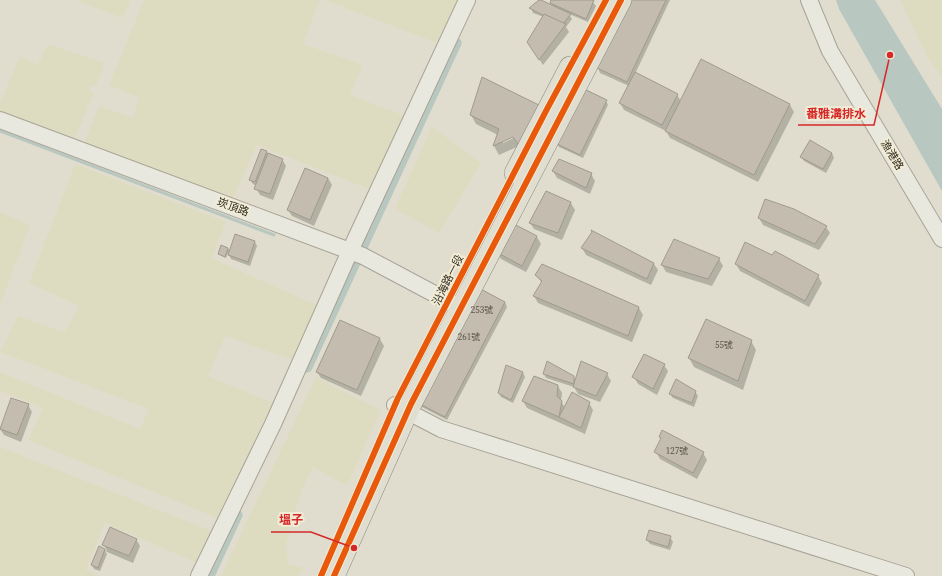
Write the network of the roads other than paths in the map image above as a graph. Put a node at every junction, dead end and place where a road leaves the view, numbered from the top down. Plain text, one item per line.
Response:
1 (467, 0) edge
2 (606, 0) edge
3 (621, 0) edge
4 (809, 0) edge
5 (596, 33) junction
6 (0, 120) edge
7 (942, 239) edge
8 (350, 251) junction
9 (454, 305) junction
10 (401, 408) junction
11 (199, 576) edge
12 (321, 576) edge
13 (334, 576) edge
14 (906, 576) edge

1 - 8 street
2 - 5 main road
3 - 5 main road
4 - 7 street, 漁港路
5 - 9 main road
6 - 8 street, 崁頂路
8 - 9 street, 崁頂路
8 - 11 street
9 - 10 main road
10 - 12 main road
10 - 13 main road
10 - 14 street

